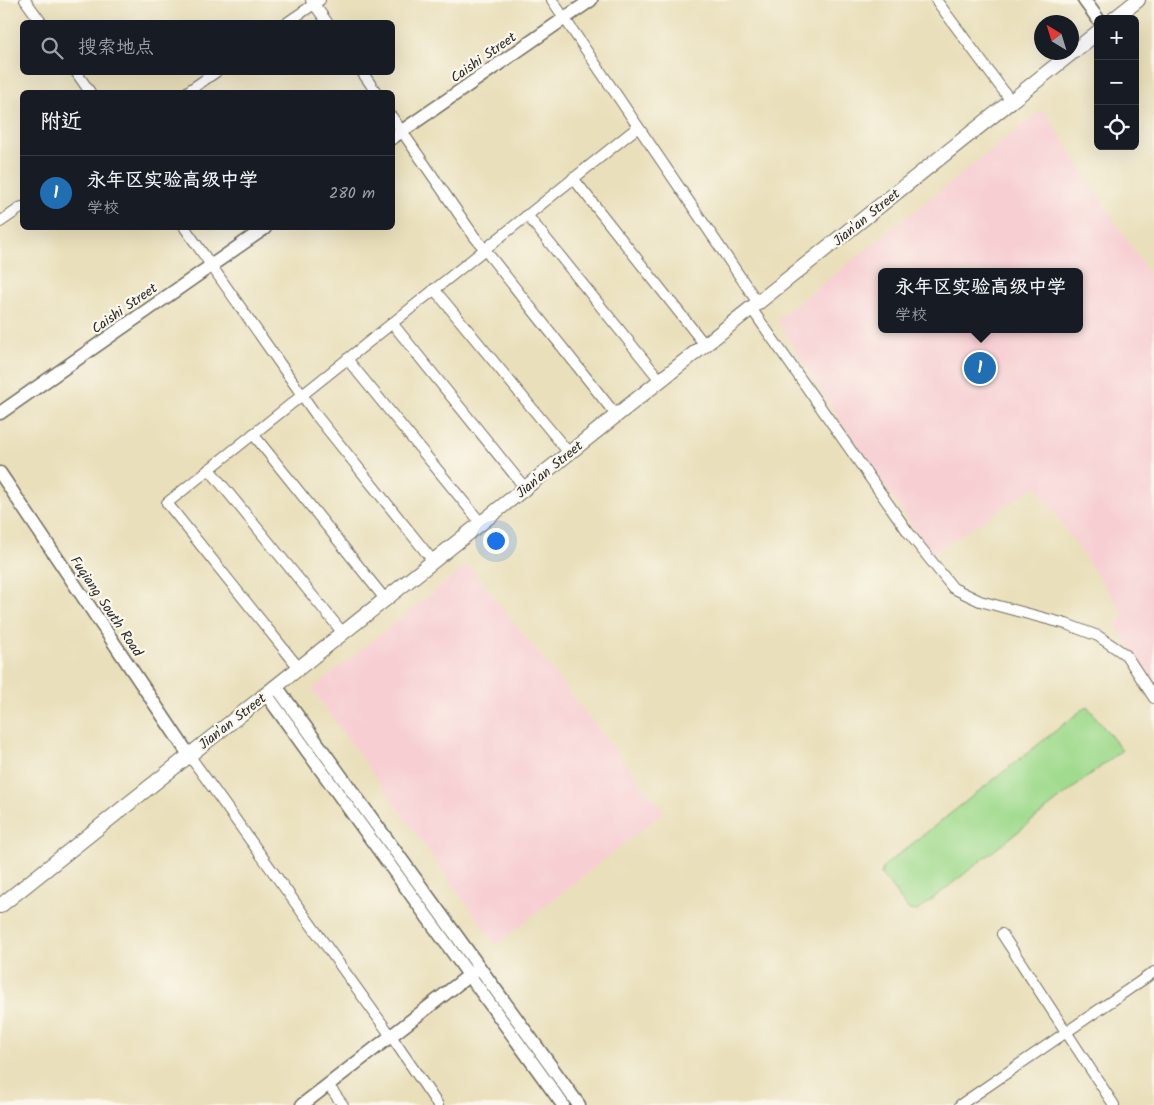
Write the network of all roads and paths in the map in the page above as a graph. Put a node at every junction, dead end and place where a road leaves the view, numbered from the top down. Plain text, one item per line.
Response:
1 (25, 0) edge
2 (552, 0) edge
3 (590, 0) edge
4 (936, 0) edge
5 (1084, 0) edge
6 (1138, 0) edge
7 (315, 1) edge
8 (1095, 15) edge
9 (1119, 15) edge
10 (565, 18) junction
11 (40, 20) edge
12 (291, 20) edge
13 (326, 20) edge
14 (1094, 35) edge
15 (78, 75) edge
16 (212, 75) edge
17 (364, 75) edge
18 (89, 90) edge
19 (190, 90) edge
20 (375, 90) edge
21 (1011, 101) junction
22 (638, 127) junction
23 (397, 135) edge
24 (573, 178) junction
25 (20, 208) edge
26 (527, 215) junction
27 (0, 222) edge
28 (186, 230) edge
29 (262, 230) edge
30 (484, 249) junction
31 (211, 265) junction
32 (434, 289) junction
33 (754, 305) junction
34 (392, 323) junction
35 (705, 345) junction
36 (347, 359) junction
37 (660, 380) junction
38 (302, 395) junction
39 (0, 413) edge
40 (616, 415) junction
41 (254, 434) junction
42 (569, 453) junction
43 (209, 469) junction
44 (0, 473) edge
45 (525, 488) junction
46 (481, 523) junction
47 (432, 561) junction
48 (385, 599) junction
49 (343, 633) junction
50 (299, 668) junction
51 (271, 690) junction
52 (1154, 698) edge
53 (189, 755) junction
54 (0, 906) edge
55 (1002, 934) dead end
56 (474, 971) junction
57 (1154, 972) edge
58 (1067, 1032) junction
59 (391, 1036) junction
60 (328, 1085) junction
61 (302, 1105) edge
62 (343, 1105) edge
63 (438, 1105) edge
64 (564, 1105) edge
65 (579, 1105) edge
66 (960, 1105) edge
67 (1114, 1105) edge

1 - 11 street
2 - 10 street
3 - 10 street, Caishi Street
4 - 21 street
5 - 8 street
6 - 9 main road
7 - 12 street
7 - 13 street
10 - 22 street
10 - 23 street, Caishi Street
14 - 21 main road, Jian'an Street
15 - 18 street
16 - 19 street
17 - 20 street
21 - 33 main road, Jian'an Street
22 - 24 street
22 - 33 street
23 - 30 street
24 - 26 street
24 - 35 street
25 - 27 street
26 - 30 street
26 - 37 street
28 - 31 street
29 - 31 street, Caishi Street
30 - 32 street
30 - 40 street
31 - 38 street
31 - 39 street, Caishi Street
32 - 34 street
32 - 42 street
33 - 35 main road, Jian'an Street
33 - 52 street
34 - 36 street
34 - 45 street
35 - 37 main road, Jian'an Street
36 - 38 street
36 - 46 street
37 - 40 main road, Jian'an Street
38 - 41 street
38 - 47 street
40 - 42 main road, Jian'an Street
41 - 43 street
41 - 48 street
42 - 45 main road, Jian'an Street
43 - 49 street
43 - 50 street
44 - 53 street, Fuqiang South Road
45 - 46 main road, Jian'an Street
46 - 47 main road, Jian'an Street
47 - 48 main road, Jian'an Street
48 - 49 main road, Jian'an Street
49 - 50 main road, Jian'an Street
50 - 51 main road, Jian'an Street
51 - 53 main road, Jian'an Street
51 - 56 street
53 - 54 main road, Jian'an Street
53 - 59 street
55 - 58 street
56 - 59 street
56 - 64 street
56 - 65 street
57 - 58 street
58 - 66 street
58 - 67 street
59 - 60 street
59 - 63 street
60 - 61 street
60 - 62 street

